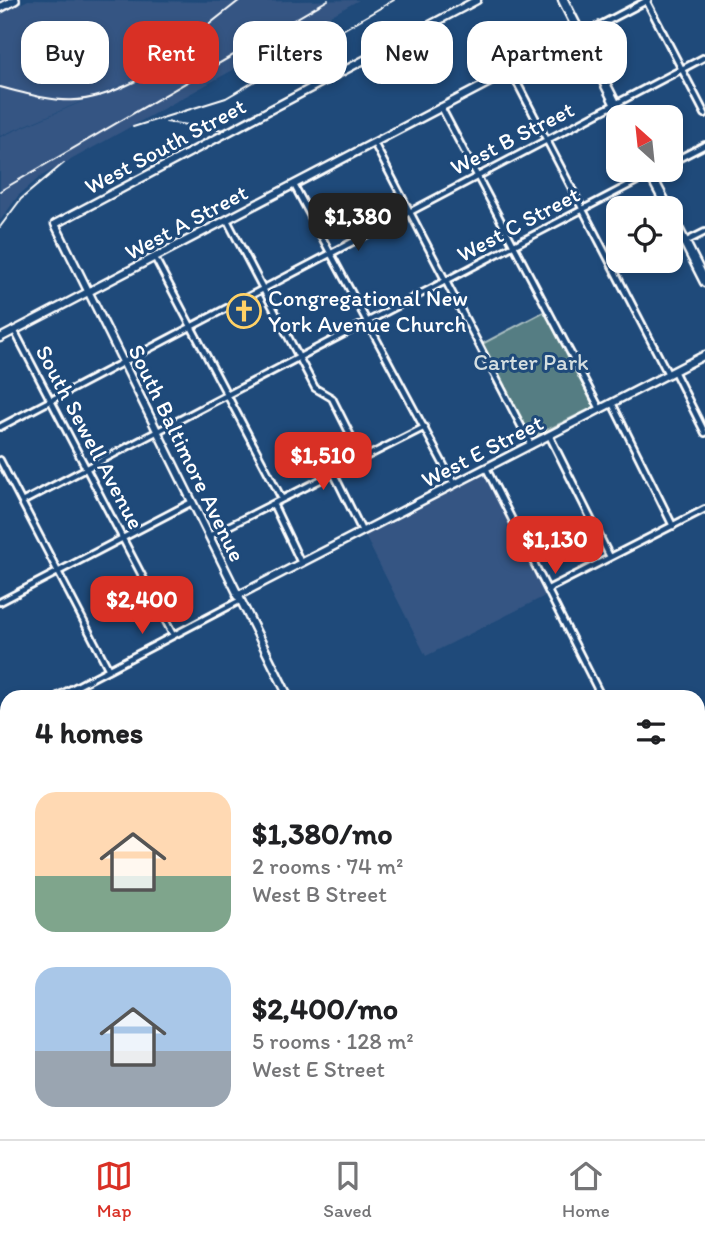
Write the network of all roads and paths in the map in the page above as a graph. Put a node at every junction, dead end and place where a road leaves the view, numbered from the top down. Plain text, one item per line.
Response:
1 (16, 0) edge
2 (477, 0) edge
3 (563, 0) edge
4 (647, 0) edge
5 (0, 8) edge
6 (573, 21) edge
7 (607, 21) edge
8 (705, 57) edge
9 (682, 69) junction
10 (486, 84) edge
11 (518, 84) edge
12 (605, 84) edge
13 (615, 104) junction
14 (441, 107) junction
15 (705, 114) edge
16 (547, 140) junction
17 (374, 143) junction
18 (705, 145) edge
19 (683, 156) edge
20 (477, 176) junction
21 (632, 182) edge
22 (294, 185) junction
23 (583, 209) junction
24 (410, 211) junction
25 (227, 220) junction
26 (55, 225) joint
27 (705, 232) edge
28 (683, 238) edge
29 (685, 242) junction
30 (514, 245) junction
31 (330, 254) junction
32 (155, 258) junction
33 (447, 280) junction
34 (705, 282) edge
35 (262, 290) junction
36 (88, 292) junction
37 (367, 323) junction
38 (192, 326) junction
39 (14, 330) junction
40 (0, 338) edge
41 (705, 355) edge
42 (299, 359) junction
43 (123, 363) junction
44 (671, 372) junction
45 (229, 396) junction
46 (51, 400) junction
47 (612, 403) junction
48 (600, 409) junction
49 (0, 427) edge
50 (425, 427) junction
51 (158, 433) junction
52 (705, 433) edge
53 (549, 435) junction
54 (531, 444) junction
55 (362, 458) junction
56 (0, 460) edge
57 (486, 468) junction
58 (87, 469) junction
59 (333, 472) junction
60 (454, 485) junction
61 (282, 499) junction
62 (22, 502) junction
63 (192, 502) junction
64 (273, 504) junction
65 (705, 509) edge
66 (673, 526) junction
67 (362, 532) junction
68 (209, 536) junction
69 (123, 538) junction
70 (610, 558) junction
71 (301, 564) junction
72 (58, 573) junction
73 (548, 589) junction
74 (238, 599) junction
75 (0, 602) edge
76 (173, 635) junction
77 (108, 668) junction
78 (69, 690) edge
79 (285, 690) edge
80 (598, 690) edge

1 - 5 main road
2 - 26 street, West South Street
3 - 6 highway
4 - 7 street, West A Street
4 - 9 street
8 - 9 street, West B Street
9 - 13 street, West B Street
9 - 15 street
10 - 14 street, West A Street
11 - 16 street
12 - 13 highway
13 - 16 street, West B Street
14 - 17 street, West A Street
14 - 20 street
16 - 20 street, West B Street
16 - 23 street
17 - 22 street, West A Street
17 - 24 street
18 - 19 street
20 - 24 street, West B Street
20 - 30 street
21 - 23 street, West C Street
22 - 25 street, West A Street
22 - 31 street
23 - 30 street, West C Street
23 - 44 street
24 - 31 street, West B Street
24 - 33 street
25 - 32 street, West A Street
25 - 35 street
26 - 36 street, South Baltimore Avenue
27 - 29 street
28 - 29 highway
29 - 34 highway
30 - 33 street, West C Street
30 - 48 street
31 - 35 street, West B Street
31 - 37 street
32 - 36 street, West A Street
32 - 38 street
33 - 37 street, West C Street
33 - 54 street
35 - 38 street, West B Street
35 - 42 street
36 - 39 street, West A Street
36 - 43 street, South Baltimore Avenue
37 - 42 street, West C Street
37 - 50 street
38 - 43 street, West B Street
38 - 45 street
39 - 40 street, West A Street
39 - 46 street, South Sewell Avenue
41 - 44 street, West E Street
42 - 45 street, West C Street
42 - 55 street
43 - 46 street, West B Street
43 - 51 street, South Baltimore Avenue
44 - 47 street, West E Street
44 - 52 street
45 - 51 street, West C Street
45 - 61 street
46 - 49 street, West B Street
46 - 58 street, South Sewell Avenue
47 - 48 street, West E Street
47 - 66 street
48 - 53 street, West E Street
50 - 55 street
50 - 60 street
51 - 58 street, West C Street
51 - 63 street, South Baltimore Avenue
53 - 54 street, West E Street
53 - 70 street
54 - 57 street, West E Street
55 - 59 street
56 - 62 street
57 - 60 street, West E Street
57 - 73 street
58 - 62 street, West C Street
58 - 69 street, South Sewell Avenue
59 - 61 street
59 - 67 street
60 - 67 street, West E Street
61 - 64 street
62 - 72 street
63 - 68 street, South Baltimore Avenue
63 - 69 street
64 - 68 street
64 - 71 street
65 - 66 street
66 - 70 street
67 - 71 street, West E Street
68 - 74 street, South Baltimore Avenue
69 - 72 street
69 - 76 street, South Sewell Avenue
70 - 73 street
71 - 74 street, West E Street
72 - 75 street
72 - 77 street
73 - 80 street
74 - 76 street, West E Street
74 - 79 street, South Baltimore Avenue
76 - 77 street, West E Street
77 - 78 street, West E Street

